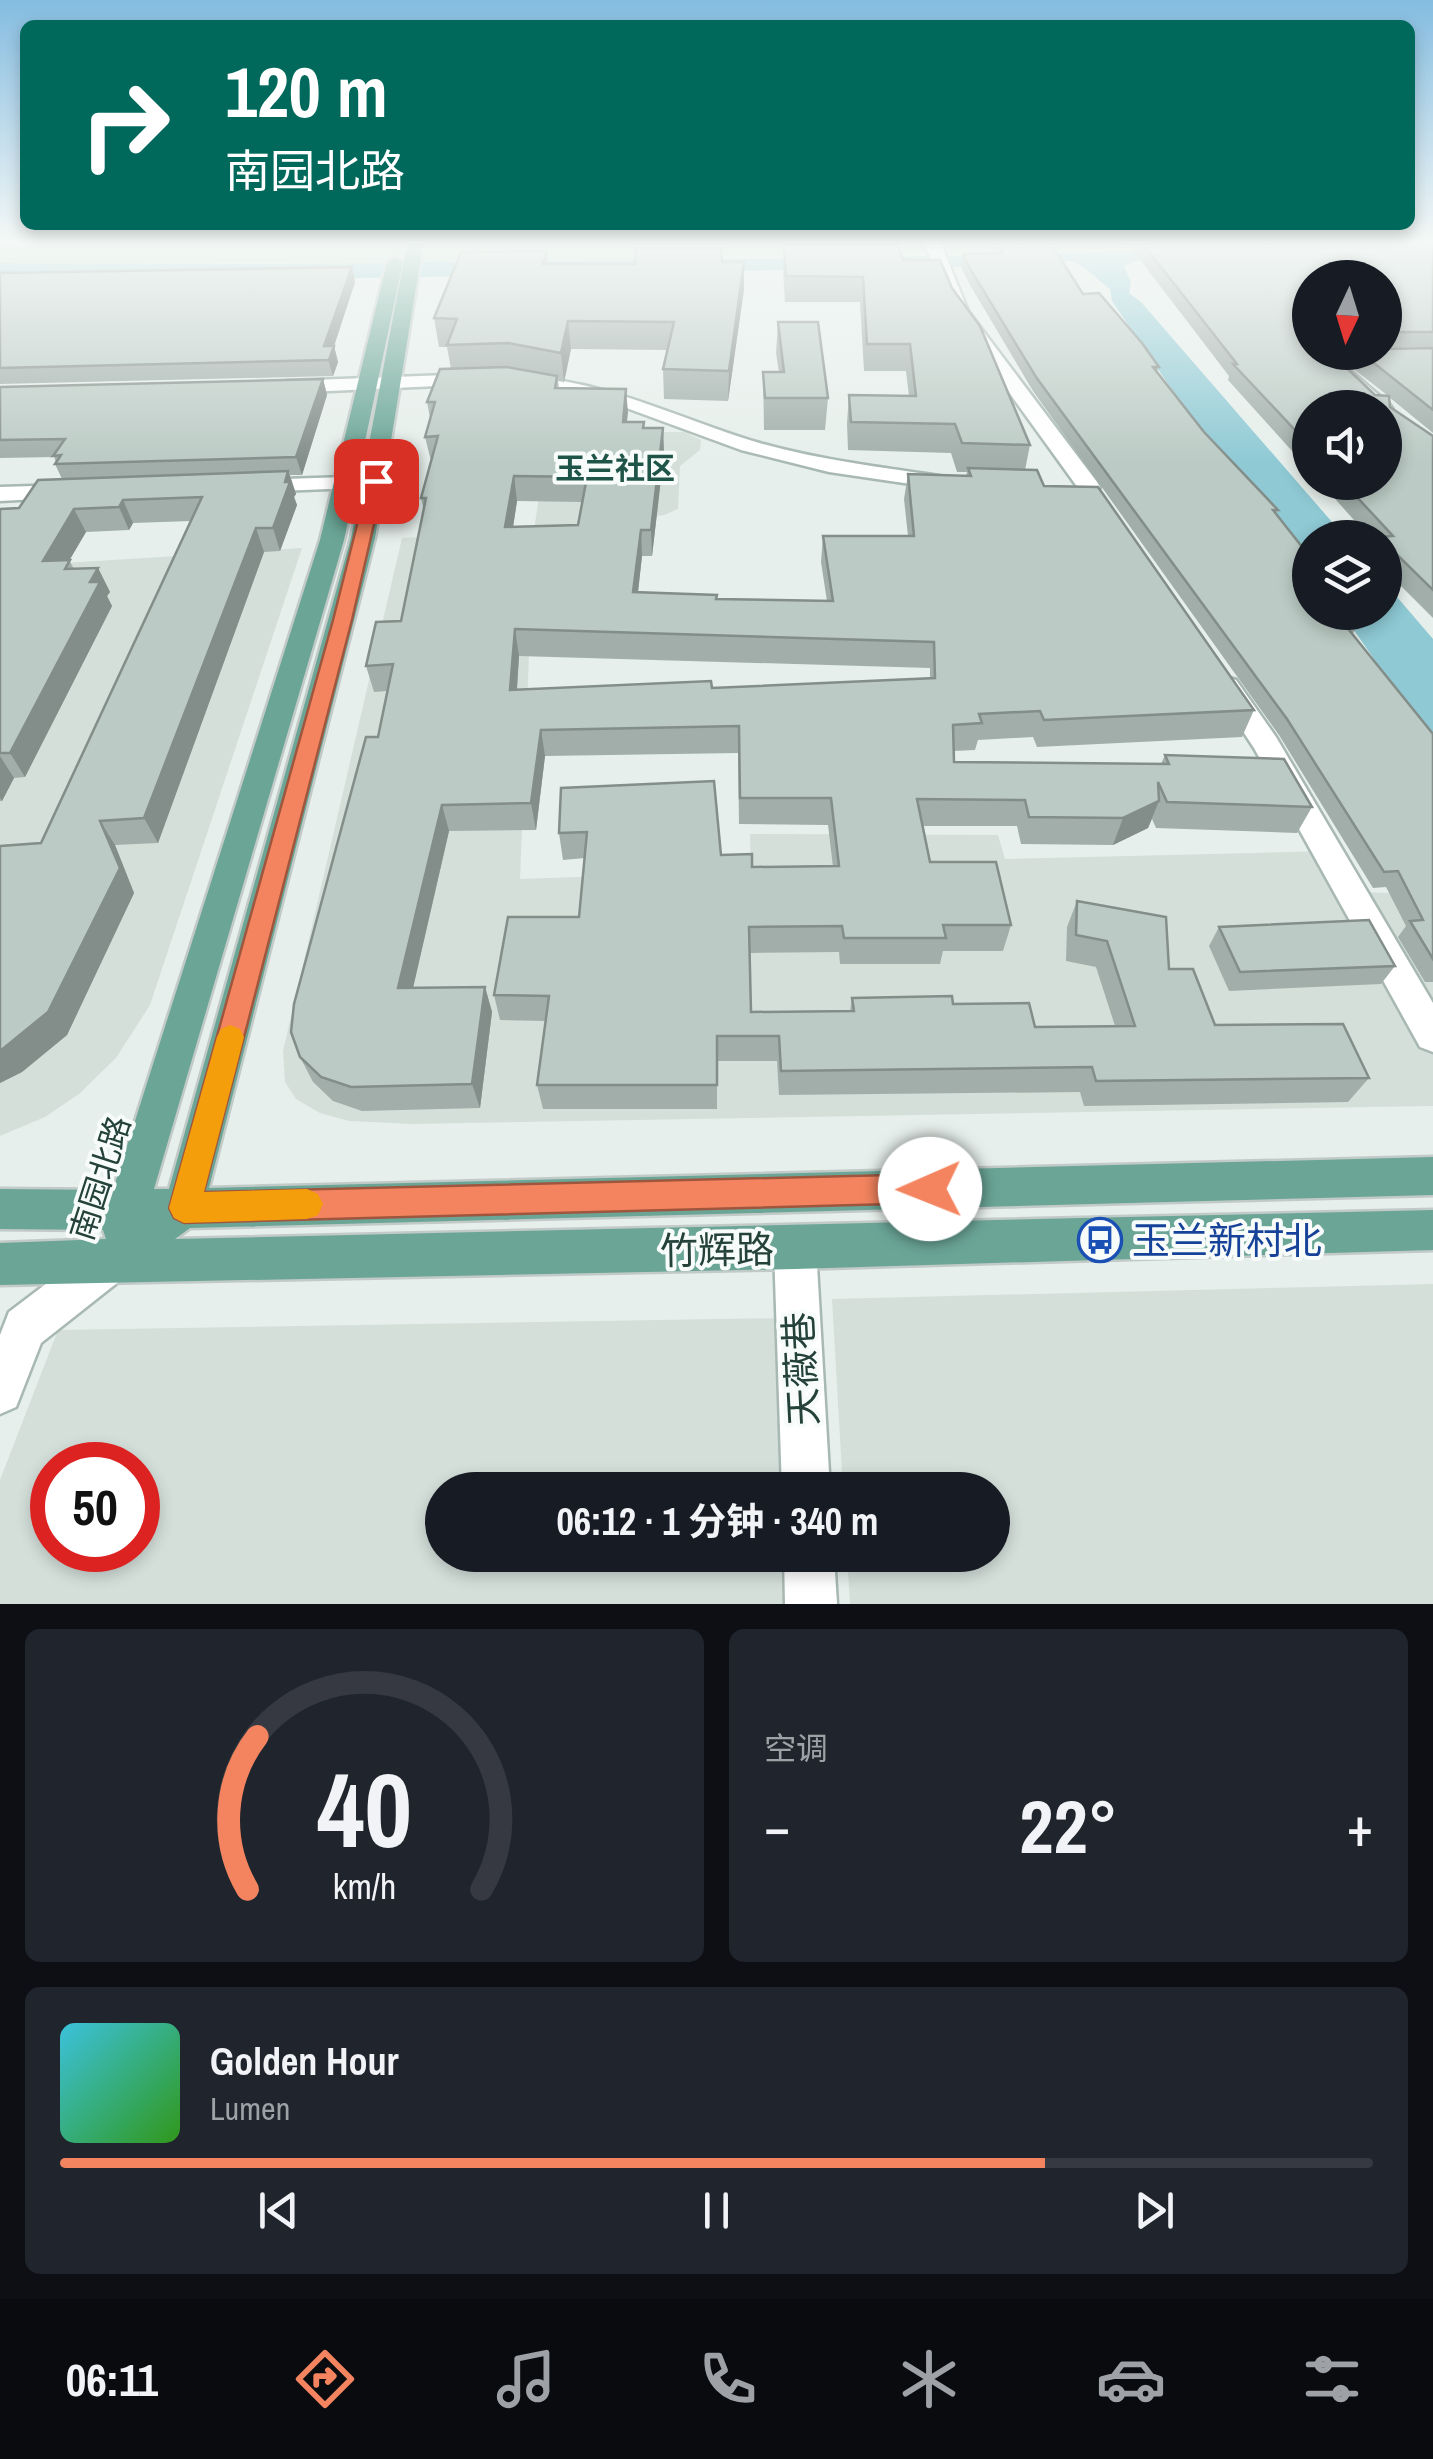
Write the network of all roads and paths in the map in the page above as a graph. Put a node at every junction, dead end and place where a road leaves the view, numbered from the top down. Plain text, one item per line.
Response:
1 (393, 314) edge
2 (961, 314) edge
3 (1433, 355) edge
4 (380, 385) junction
5 (270, 388) edge
6 (1362, 390) edge
7 (346, 482) junction
8 (962, 485) edge
9 (231, 486) edge
10 (1053, 487) edge
11 (96, 491) edge
12 (0, 494) edge
13 (1210, 663) edge
14 (1433, 1036) edge
15 (1433, 1176) edge
16 (184, 1208) junction
17 (0, 1209) edge
18 (129, 1210) junction
19 (1433, 1230) edge
20 (795, 1248) junction
21 (0, 1264) edge
22 (107, 1264) junction
23 (0, 1391) edge
24 (805, 1472) edge
25 (810, 1572) edge
26 (811, 1604) edge

1 - 4 main road, 南园北路
2 - 10 street
3 - 6 street
4 - 5 street
4 - 7 main road, 南园北路
4 - 8 street
4 - 16 main road, 南园北路
7 - 9 street
7 - 18 main road, 南园北路
11 - 12 street
13 - 14 street
15 - 16 main road, 竹辉路
16 - 18 main road, 竹辉路
16 - 22 main road, 南园北路
17 - 18 main road, 竹辉路
18 - 22 main road, 南园北路
19 - 20 main road, 竹辉路
20 - 22 main road, 竹辉路
20 - 24 street, 天薇巷
21 - 22 main road, 竹辉路
22 - 23 street
25 - 26 street

